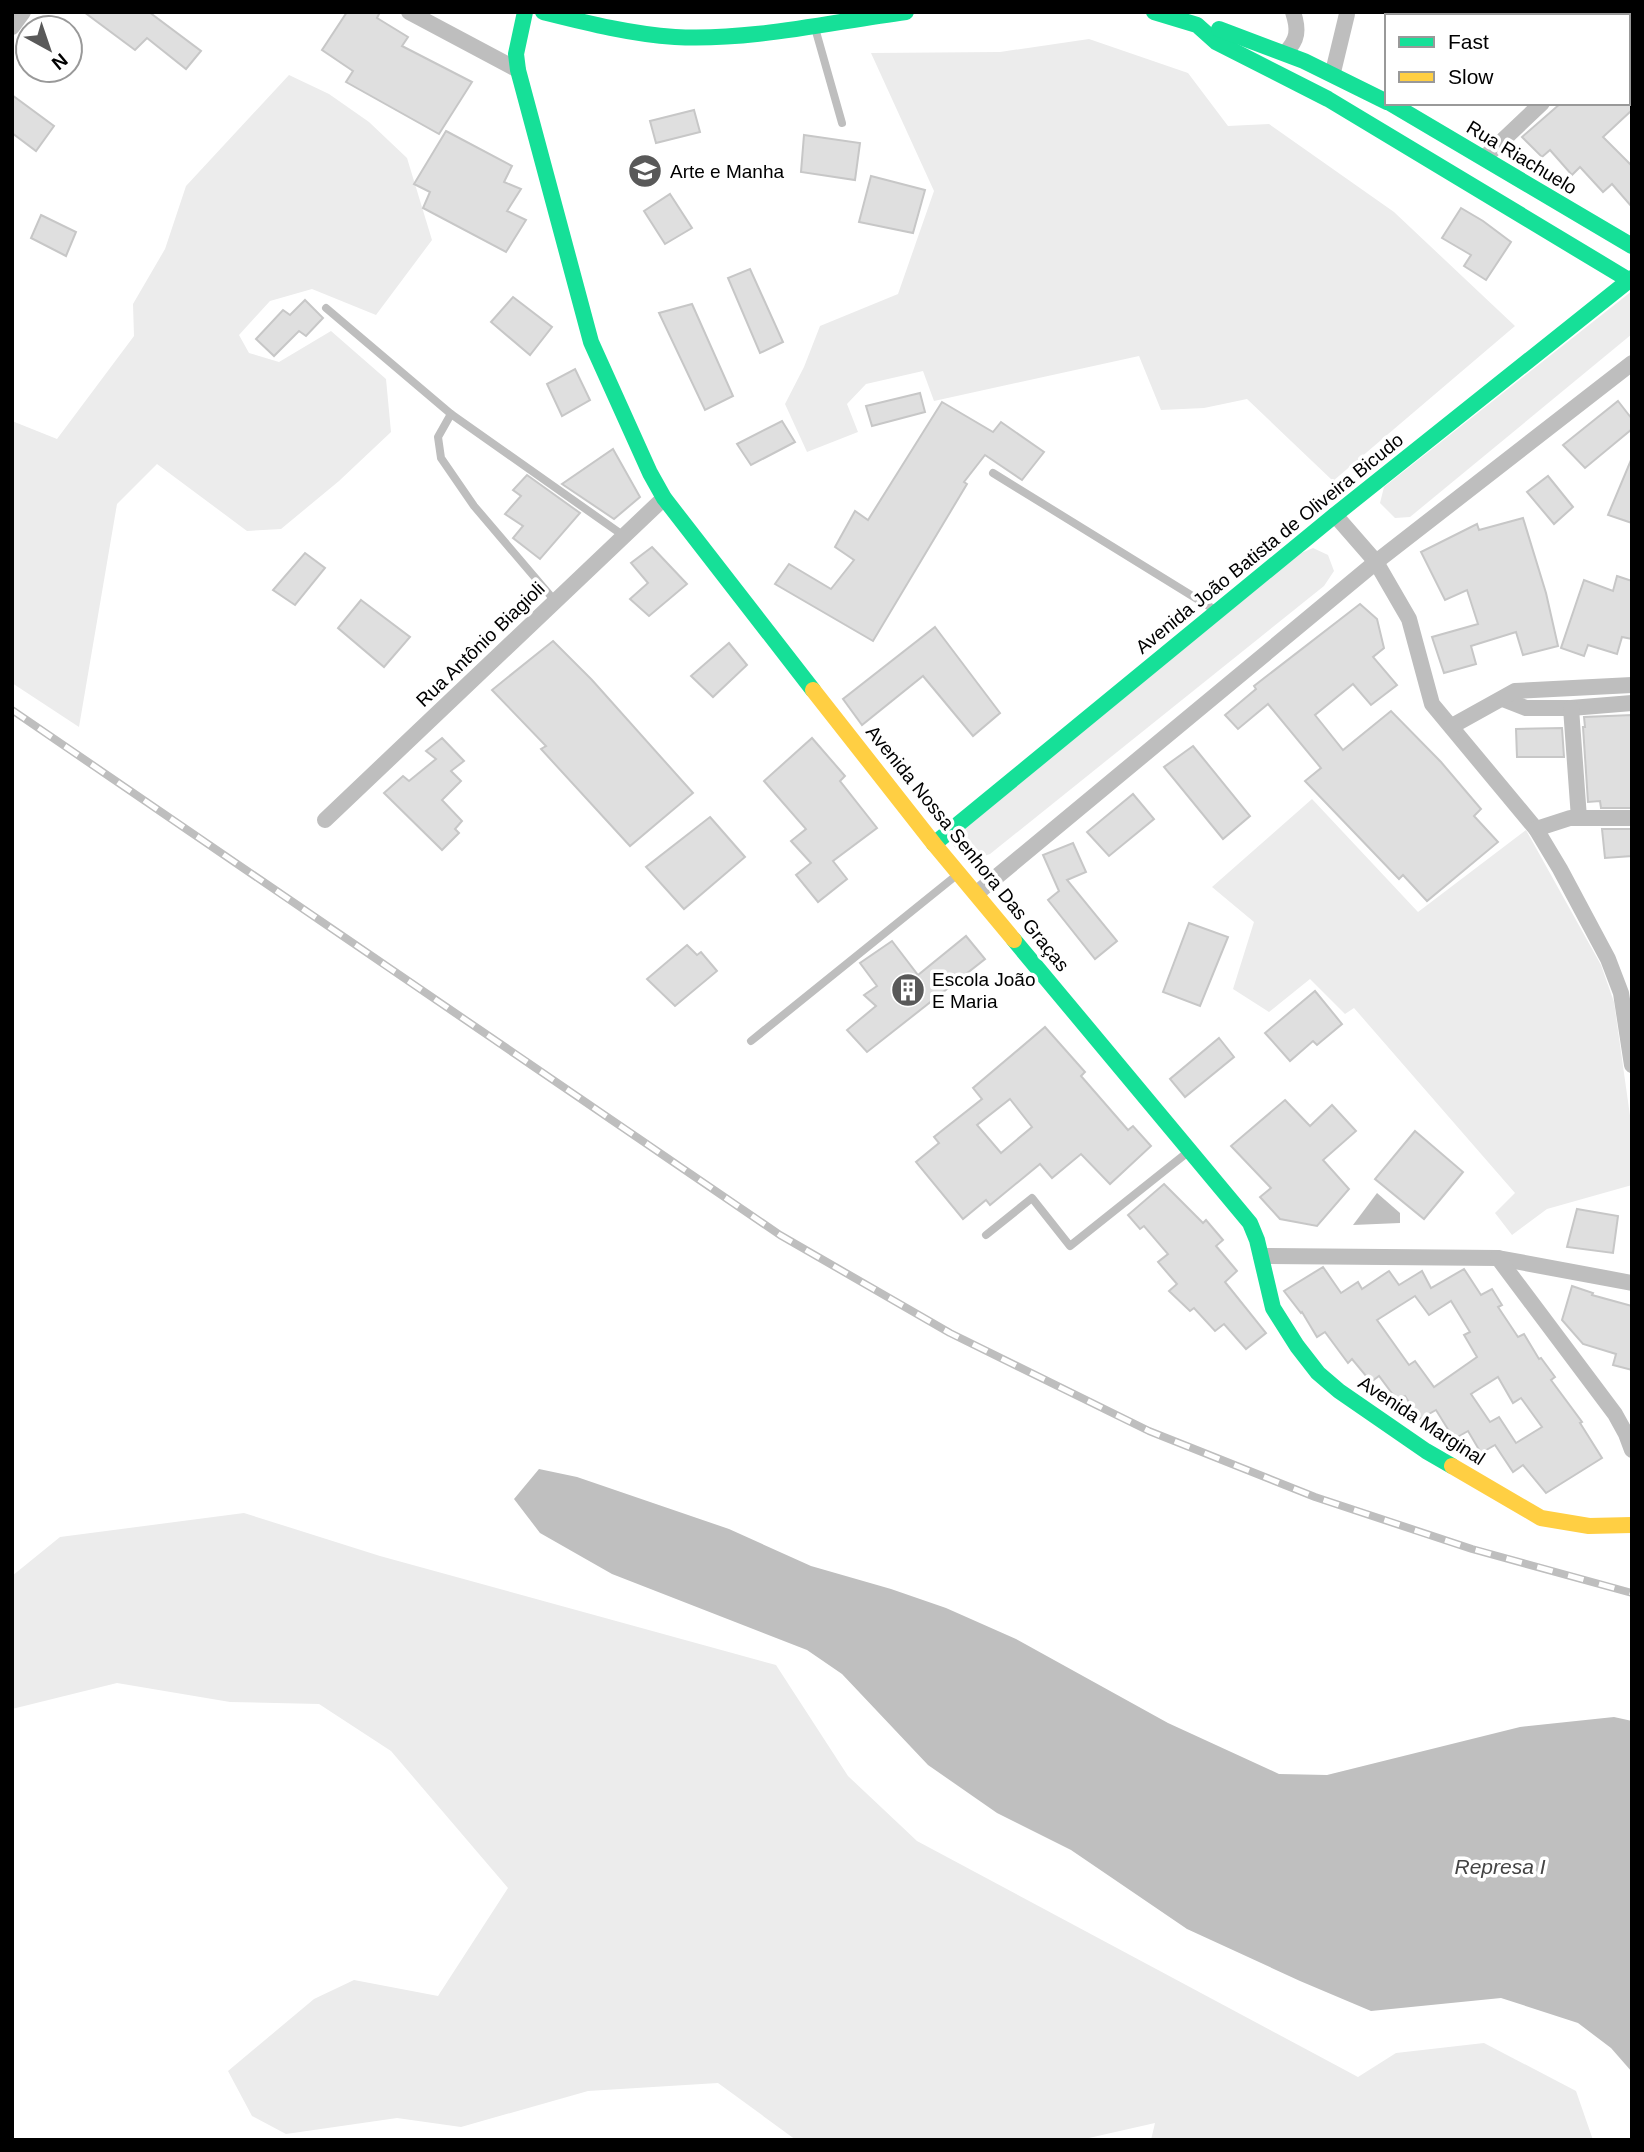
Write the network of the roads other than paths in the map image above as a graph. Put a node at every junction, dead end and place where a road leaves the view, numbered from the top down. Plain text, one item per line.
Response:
1 (23, 12) edge
2 (526, 12) edge
3 (543, 12) edge
4 (906, 12) edge
5 (1154, 12) edge
6 (1293, 12) edge
7 (1330, 12) edge
8 (412, 13) edge
9 (1349, 13) edge
10 (814, 25) junction
11 (1197, 25) junction
12 (12, 27) edge
13 (1285, 53) junction
14 (518, 70) junction
15 (1333, 72) junction
16 (1385, 100) edge
17 (1393, 105) edge
18 (1540, 105) edge
19 (842, 123) dead end
20 (1484, 158) junction
21 (1632, 246) edge
22 (1631, 280) edge
23 (326, 308) dead end
24 (1632, 363) edge
25 (451, 414) junction
26 (993, 473) dead end
27 (664, 498) junction
28 (1335, 515) junction
29 (624, 536) junction
30 (1376, 562) junction
31 (555, 601) junction
32 (1217, 612) junction
33 (1632, 685) edge
34 (1503, 699) junction
35 (1632, 702) edge
36 (1571, 708) junction
37 (1452, 726) junction
38 (1579, 818) junction
39 (1632, 818) edge
40 (325, 820) dead end
41 (1536, 829) junction
42 (934, 844) junction
43 (960, 872) junction
44 (977, 893) junction
45 (1626, 993) edge
46 (751, 1041) dead end
47 (1632, 1065) edge
48 (1190, 1150) junction
49 (986, 1235) dead end
50 (1261, 1256) junction
51 (1498, 1258) junction
52 (1632, 1283) edge
53 (1632, 1450) edge
54 (1632, 1525) edge

1 - 12 street
2 - 14 street, Avenida Nossa Senhora Das Graças
3 - 10 street
4 - 10 street
5 - 11 street, Rua Riachuelo
6 - 13 street
7 - 9 street
8 - 14 street
9 - 15 street
10 - 19 lane
11 - 13 street, Rua Riachuelo
11 - 22 street
13 - 15 street, Rua Riachuelo
14 - 27 street, Avenida Nossa Senhora Das Graças
15 - 16 street, Rua Riachuelo
17 - 20 street, Rua Riachuelo
18 - 20 street
20 - 21 street, Rua Riachuelo
22 - 28 street, Avenida João Batista de Oliveira Bicudo
23 - 25 lane
24 - 30 street
25 - 29 lane
25 - 31 lane
26 - 32 lane
27 - 29 street, Rua Antônio Biagioli
27 - 42 street, Avenida Nossa Senhora Das Graças
28 - 30 street
28 - 32 street, Avenida João Batista de Oliveira Bicudo
29 - 31 street, Rua Antônio Biagioli
30 - 37 street
30 - 44 street
31 - 40 street, Rua Antônio Biagioli
32 - 42 street, Avenida João Batista de Oliveira Bicudo
33 - 34 street
34 - 36 street
34 - 37 street
35 - 36 street
36 - 38 street
37 - 41 street
38 - 39 street
38 - 41 street
41 - 45 street
42 - 43 street, Avenida Nossa Senhora Das Graças
43 - 44 street, Avenida Nossa Senhora Das Graças
43 - 46 lane
44 - 48 street, Avenida Nossa Senhora Das Graças
45 - 47 street
48 - 49 lane
48 - 50 street, Avenida Nossa Senhora Das Graças
50 - 51 street
50 - 54 street, Avenida Marginal
51 - 52 street
51 - 53 street

